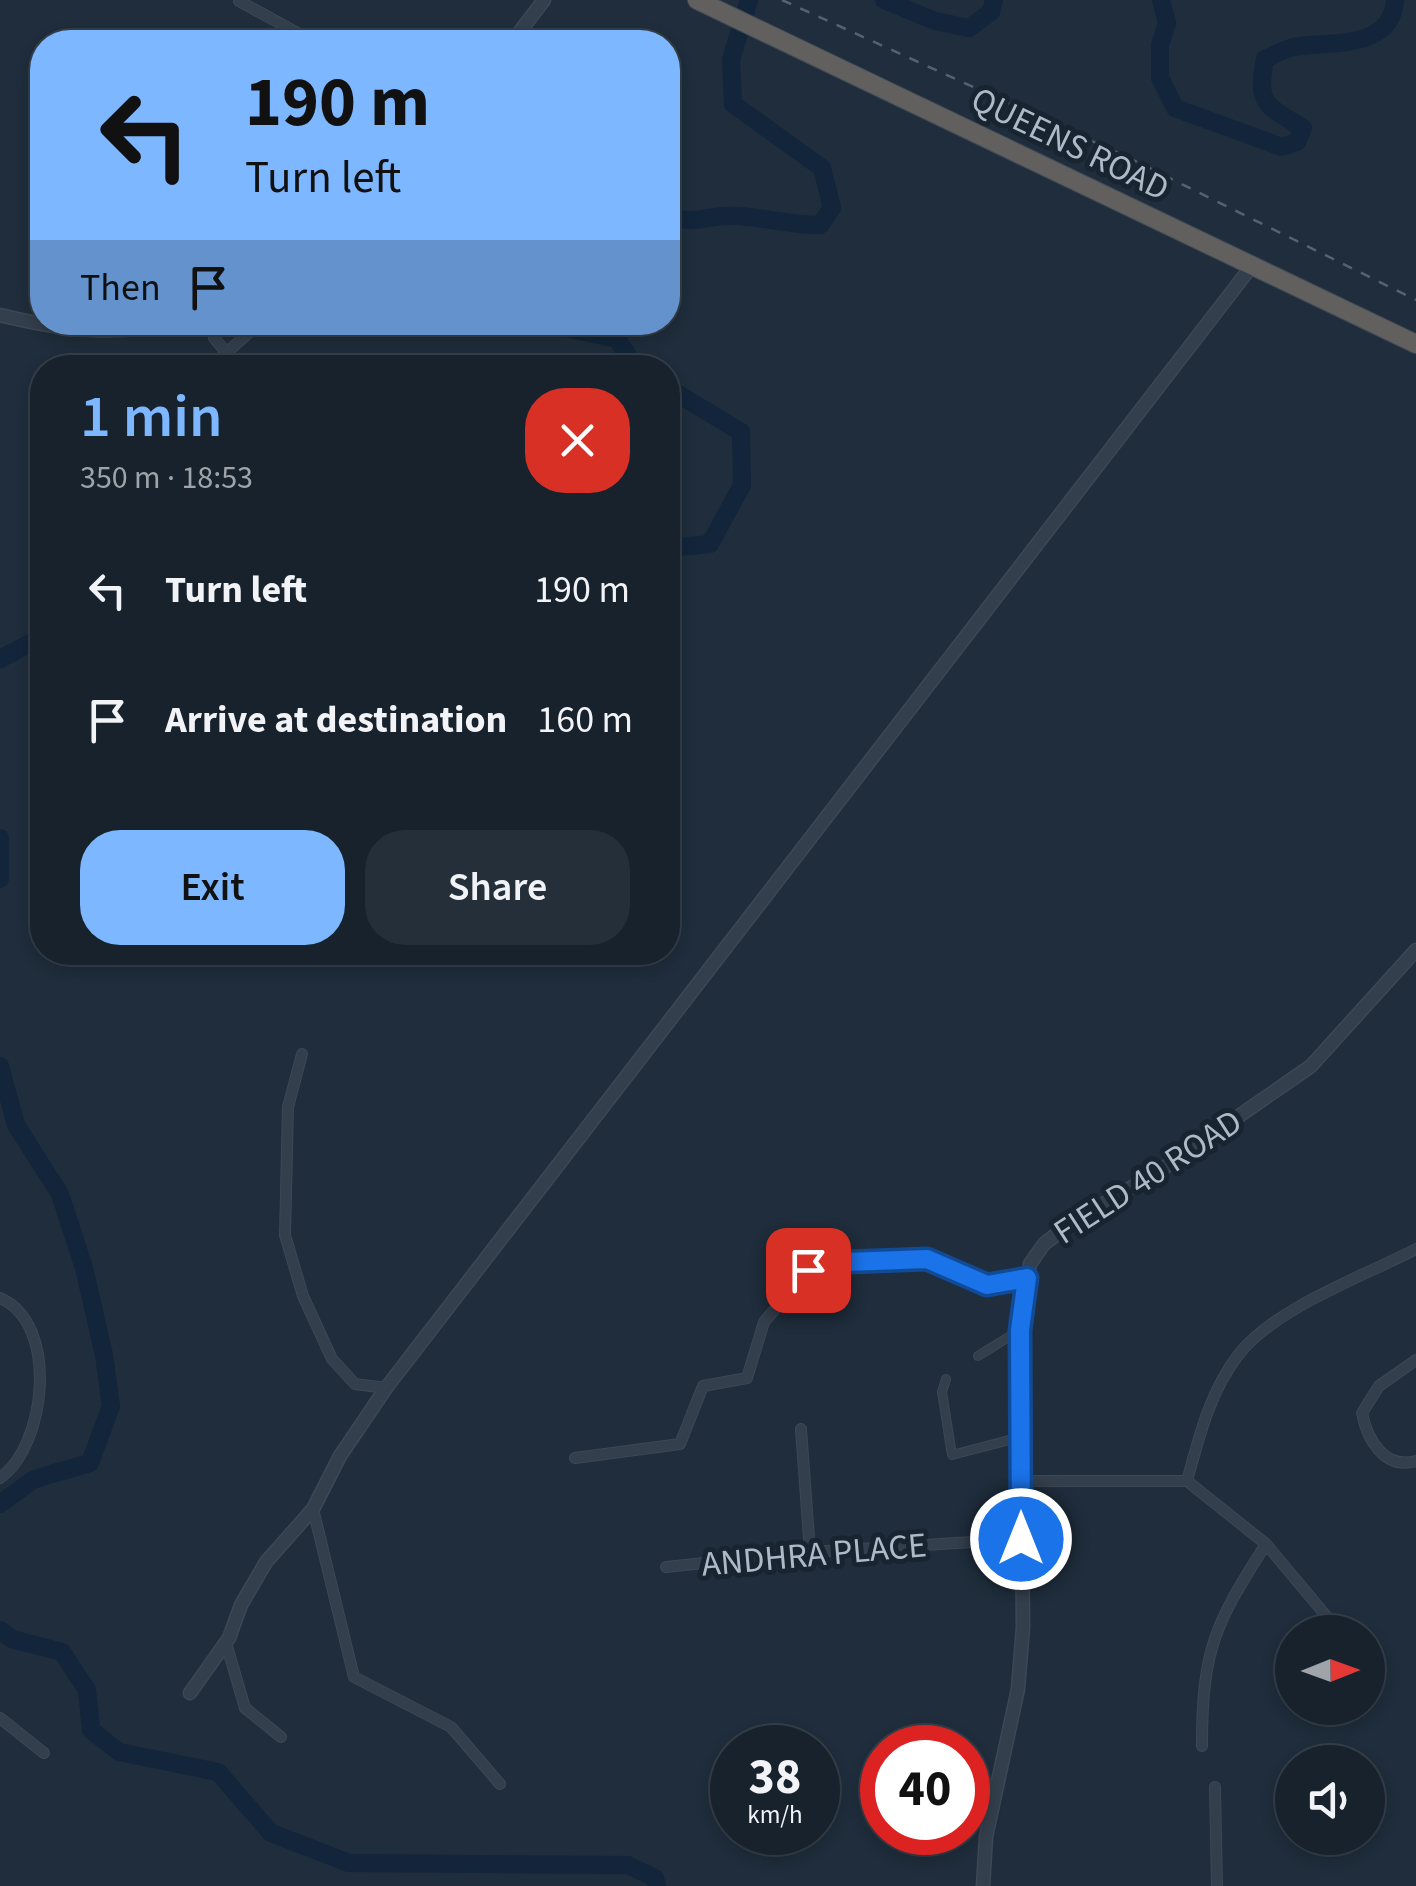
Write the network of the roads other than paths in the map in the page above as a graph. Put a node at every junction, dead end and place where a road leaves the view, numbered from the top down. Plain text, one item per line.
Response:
1 (544, 0) edge
2 (697, 0) edge
3 (240, 1) edge
4 (294, 30) edge
5 (521, 30) edge
6 (1250, 267) junction
7 (0, 315) edge
8 (30, 322) edge
9 (246, 335) edge
10 (214, 338) dead end
11 (1416, 344) edge
12 (226, 352) junction
13 (223, 355) edge
14 (1416, 950) edge
15 (302, 1054) dead end
16 (1416, 1249) edge
17 (1027, 1278) junction
18 (0, 1298) edge
19 (1020, 1330) junction
20 (978, 1356) dead end
21 (1416, 1360) edge
22 (946, 1379) dead end
23 (386, 1388) junction
24 (800, 1429) dead end
25 (1021, 1437) junction
26 (575, 1458) dead end
27 (1416, 1462) edge
28 (0, 1478) edge
29 (1021, 1481) junction
30 (1188, 1481) junction
31 (313, 1509) junction
32 (1021, 1539) junction
33 (1266, 1544) junction
34 (810, 1552) junction
35 (666, 1568) dead end
36 (1325, 1615) edge
37 (225, 1642) junction
38 (190, 1692) dead end
39 (0, 1718) edge
40 (281, 1736) dead end
41 (1202, 1746) dead end
42 (44, 1753) dead end
43 (500, 1784) dead end
44 (1215, 1787) dead end
45 (983, 1886) edge
46 (1218, 1886) edge

1 - 5 street
2 - 6 highway, QUEENS ROAD
3 - 4 street
6 - 11 highway, QUEENS ROAD
6 - 23 street
7 - 8 street
9 - 12 street
10 - 12 street
12 - 13 street
14 - 17 street, FIELD 40 ROAD
15 - 23 street
16 - 30 street
17 - 19 street, FIELD 40 ROAD
17 - 26 street
18 - 28 street
19 - 20 street
19 - 25 street, FIELD 40 ROAD
21 - 27 street
22 - 25 street
23 - 31 street
24 - 34 street
25 - 29 street, FIELD 40 ROAD
29 - 30 street
29 - 32 street, FIELD 40 ROAD
30 - 33 street
31 - 37 street
31 - 43 street
32 - 34 street, ANDHRA PLACE
32 - 45 street, FIELD 40 ROAD
33 - 36 street
33 - 41 street
34 - 35 street, ANDHRA PLACE
37 - 38 street
37 - 40 street
39 - 42 street
44 - 46 street

